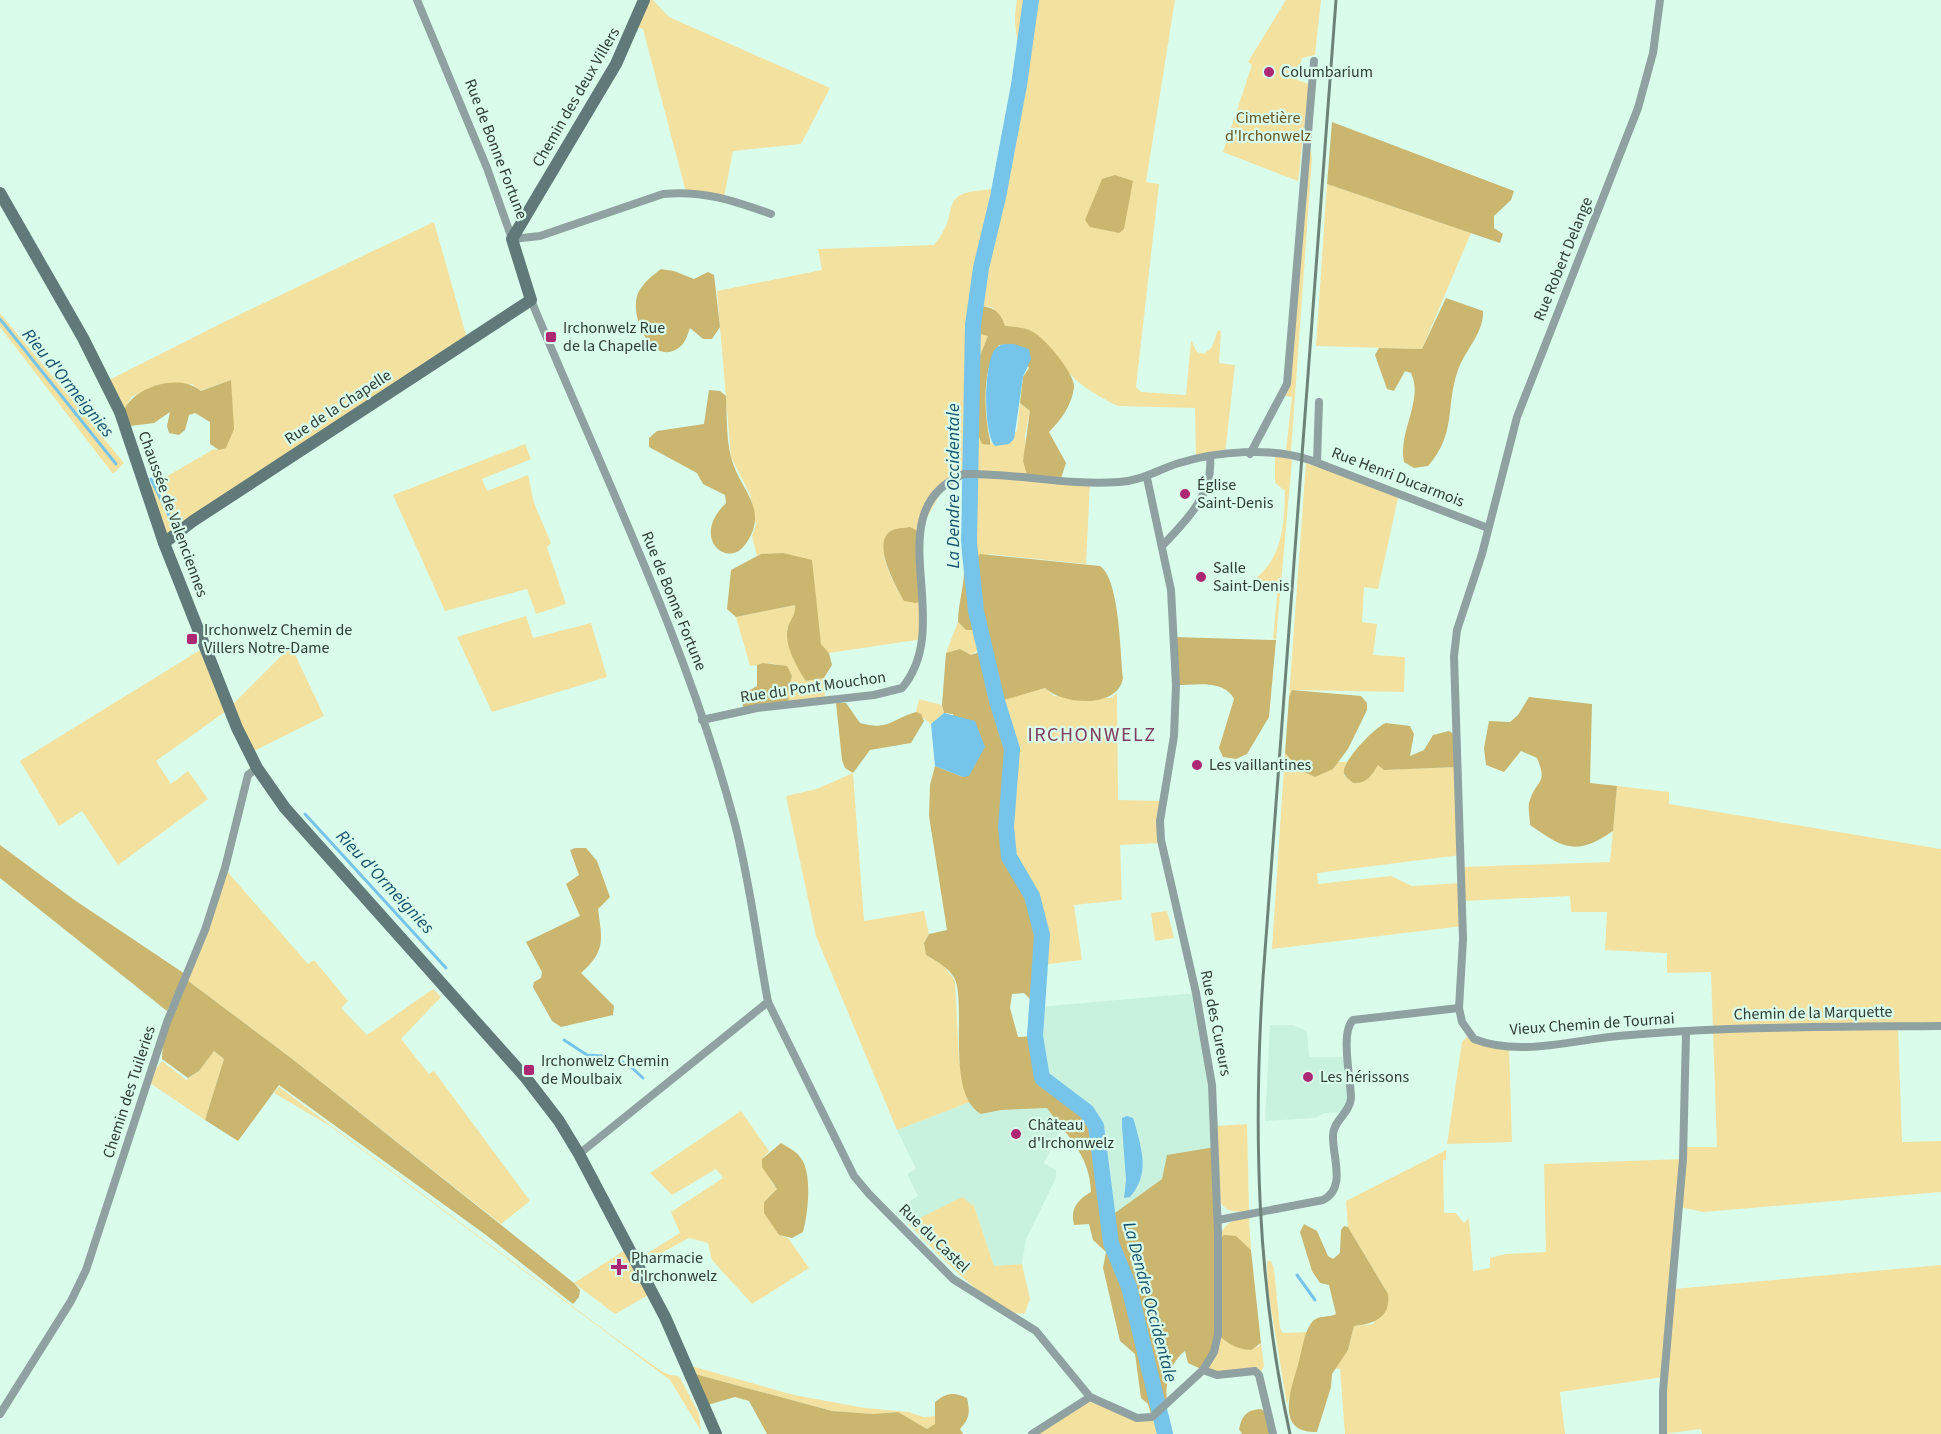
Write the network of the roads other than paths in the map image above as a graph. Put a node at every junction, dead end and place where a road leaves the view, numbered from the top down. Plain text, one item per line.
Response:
1 (417, 0) edge
2 (644, 0) edge
3 (1660, 0) edge
4 (1314, 61) dead end
5 (0, 193) edge
6 (771, 214) dead end
7 (512, 239) junction
8 (531, 300) junction
9 (1319, 402) dead end
10 (1250, 454) junction
11 (1210, 457) junction
12 (1317, 462) junction
13 (1147, 478) junction
14 (1488, 528) junction
15 (164, 543) junction
16 (1162, 546) junction
17 (702, 720) junction
18 (257, 768) junction
19 (768, 1002) junction
20 (1459, 1008) junction
21 (1941, 1026) edge
22 (1686, 1033) junction
23 (579, 1154) junction
24 (1218, 1220) junction
25 (1203, 1370) junction
26 (1090, 1397) junction
27 (0, 1414) edge
28 (716, 1434) edge
29 (1032, 1434) edge
30 (1273, 1434) edge
31 (1663, 1434) edge

1 - 7 street, Rue de Bonne Fortune
2 - 7 main road, Chemin des deux Villers
3 - 14 street, Rue Robert Delange
4 - 10 street
5 - 15 main road, Chaussée de Valenciennes
6 - 7 street
7 - 8 main road, Rue de Bonne Fortune
8 - 15 main road, Rue de la Chapelle
8 - 17 street, Rue de Bonne Fortune
9 - 12 street
10 - 11 street, Rue Henri Ducarmois
10 - 12 street, Rue Henri Ducarmois
11 - 13 street, Rue du Pont Mouchon
11 - 16 street
12 - 14 street, Rue Henri Ducarmois
13 - 16 street, Rue des Cureurs
13 - 17 street, Rue du Pont Mouchon
14 - 20 street, Vieux Chemin de Tournai
15 - 18 main road, Chaussée de Valenciennes
16 - 24 street, Rue des Cureurs
17 - 19 street, Rue de Bonne Fortune
18 - 23 main road, Chaussée de Valenciennes
18 - 27 street, Chemin des Tuileries
19 - 23 street
19 - 26 street, Rue du Castel
20 - 22 street, Vieux Chemin de Tournai
20 - 24 street
21 - 22 street, Chemin de la Marquette
22 - 31 street, Vieux Chemin de Tournai
23 - 28 main road, Chaussée de Valenciennes
24 - 25 street, Rue des Cureurs
25 - 26 street, Rue des Cureurs
25 - 30 street
26 - 29 street

